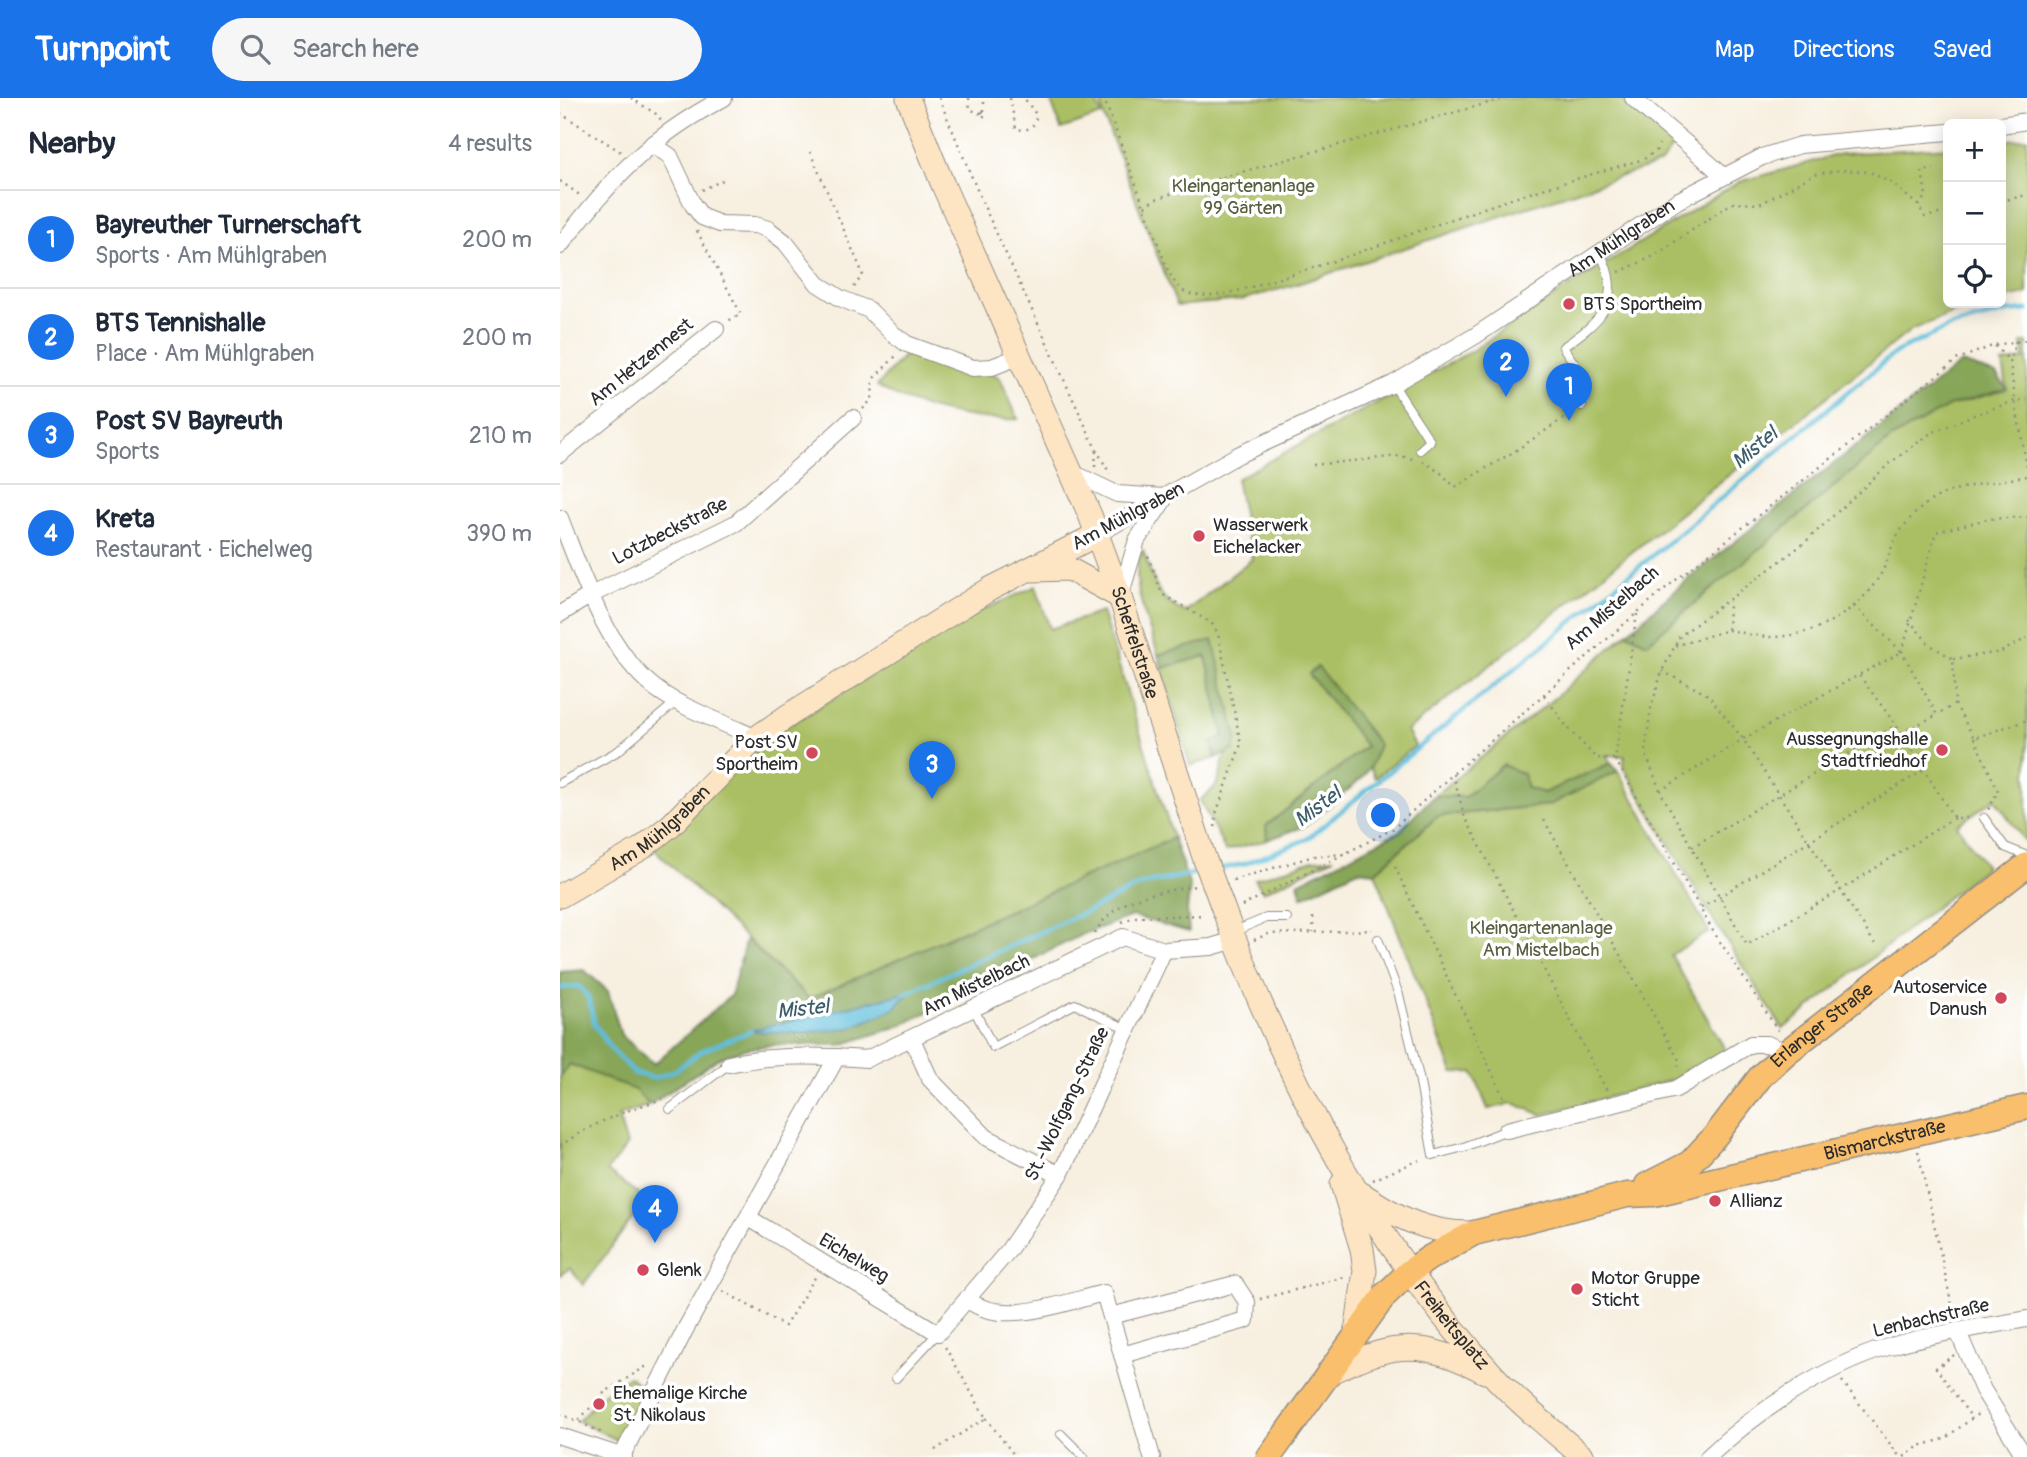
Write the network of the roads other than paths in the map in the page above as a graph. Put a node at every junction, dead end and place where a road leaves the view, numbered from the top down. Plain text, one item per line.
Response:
1 (724, 98) edge
2 (908, 98) edge
3 (1633, 98) edge
4 (2027, 121) edge
5 (2006, 124) edge
6 (1943, 132) edge
7 (652, 144) junction
8 (1723, 176) junction
9 (560, 246) edge
10 (1600, 253) junction
11 (716, 328) road end
12 (1020, 356) junction
13 (1393, 384) junction
14 (1582, 406) road end
15 (853, 418) road end
16 (1420, 450) dead end
17 (560, 454) edge
18 (1073, 473) junction
19 (1165, 497) junction
20 (560, 517) edge
21 (1098, 534) junction
22 (1023, 570) junction
23 (591, 595) junction
24 (1120, 597) junction
25 (560, 614) edge
26 (677, 701) junction
27 (755, 738) junction
28 (560, 783) edge
29 (1984, 818) road end
30 (2027, 856) edge
31 (2027, 865) edge
32 (560, 896) edge
33 (1287, 918) dead end
34 (1229, 923) junction
35 (1378, 939) road end
36 (1164, 950) junction
37 (974, 1010) junction
38 (1127, 1029) junction
39 (912, 1039) junction
40 (1787, 1052) junction
41 (838, 1057) junction
42 (729, 1064) joint
43 (2027, 1107) edge
44 (670, 1109) dead end
45 (1507, 1130) joint
46 (1716, 1135) junction
47 (1336, 1157) junction
48 (1741, 1173) junction
49 (1060, 1175) junction
50 (1353, 1188) junction
51 (1628, 1195) junction
52 (749, 1219) junction
53 (1474, 1233) junction
54 (1409, 1272) junction
55 (967, 1299) junction
56 (1111, 1316) junction
57 (2027, 1319) edge
58 (1958, 1332) junction
59 (938, 1333) junction
60 (1356, 1333) junction
61 (1122, 1355) junction
62 (1332, 1371) junction
63 (1494, 1377) junction
64 (896, 1378) dead end
65 (1061, 1434) dead end
66 (560, 1436) edge
67 (623, 1457) edge
68 (1084, 1457) edge
69 (1152, 1457) edge
70 (1269, 1457) edge
71 (1583, 1457) edge
72 (1708, 1457) edge
73 (2025, 1457) edge

1 - 7 street
2 - 12 main road, Scheffelstraße
3 - 8 street
4 - 5 street
6 - 8 street, Am Mühlgraben
7 - 9 street
7 - 12 street
8 - 10 street, Am Mühlgraben
10 - 13 street, Am Mühlgraben
10 - 14 lane
11 - 17 street, Am Hetzennest
12 - 18 main road, Scheffelstraße
13 - 16 lane
13 - 19 street, Am Mühlgraben
15 - 23 street, Lotzbeckstraße
18 - 19 street
18 - 21 main road, Scheffelstraße
19 - 21 street, Am Mühlgraben
19 - 24 street
20 - 23 street
21 - 22 main road, Am Mühlgraben
21 - 24 main road, Scheffelstraße
22 - 24 main road
22 - 27 main road, Am Mühlgraben
23 - 25 street, Lotzbeckstraße
23 - 26 street
24 - 34 main road, Scheffelstraße, bridge
26 - 27 street
26 - 28 lane
27 - 32 main road, Am Mühlgraben
29 - 30 lane
31 - 40 main road, Erlanger Straße
33 - 34 lane
34 - 36 street, Am Mistelbach
34 - 47 main road, Scheffelstraße
35 - 45 lane
36 - 37 street, Am Mistelbach
36 - 38 street, St.-Wolfgang-Straße
37 - 38 lane
37 - 39 street, Am Mistelbach
38 - 49 street, St.-Wolfgang-Straße
39 - 41 street, Am Mistelbach
39 - 49 street
40 - 45 street
40 - 46 main road, Erlanger Straße
41 - 42 street, Am Mistelbach
41 - 52 street
42 - 44 lane
43 - 48 main road, Bismarckstraße
46 - 48 main road
46 - 51 main road, Erlanger Straße
47 - 50 main road, Scheffelstraße
47 - 60 main road
48 - 51 main road, Bismarckstraße
49 - 55 street, St.-Wolfgang-Straße
50 - 53 main road
50 - 54 main road, Freiheitsplatz
51 - 53 main road
52 - 59 street, Eichelweg
52 - 67 street
53 - 54 main road, Freiheitsplatz
54 - 60 main road, Freiheitsplatz
54 - 63 main road, Freiheitsplatz
55 - 56 street
55 - 59 street, St.-Wolfgang-Straße
56 - 61 street
56 - 61 street
57 - 58 street, Lenbachstraße
58 - 72 street, Lenbachstraße
58 - 73 street
59 - 64 lane
60 - 62 main road, Freiheitsplatz
61 - 69 street
62 - 63 main road
62 - 70 main road, Freiheitsplatz
63 - 71 main road
65 - 68 lane
66 - 67 street

